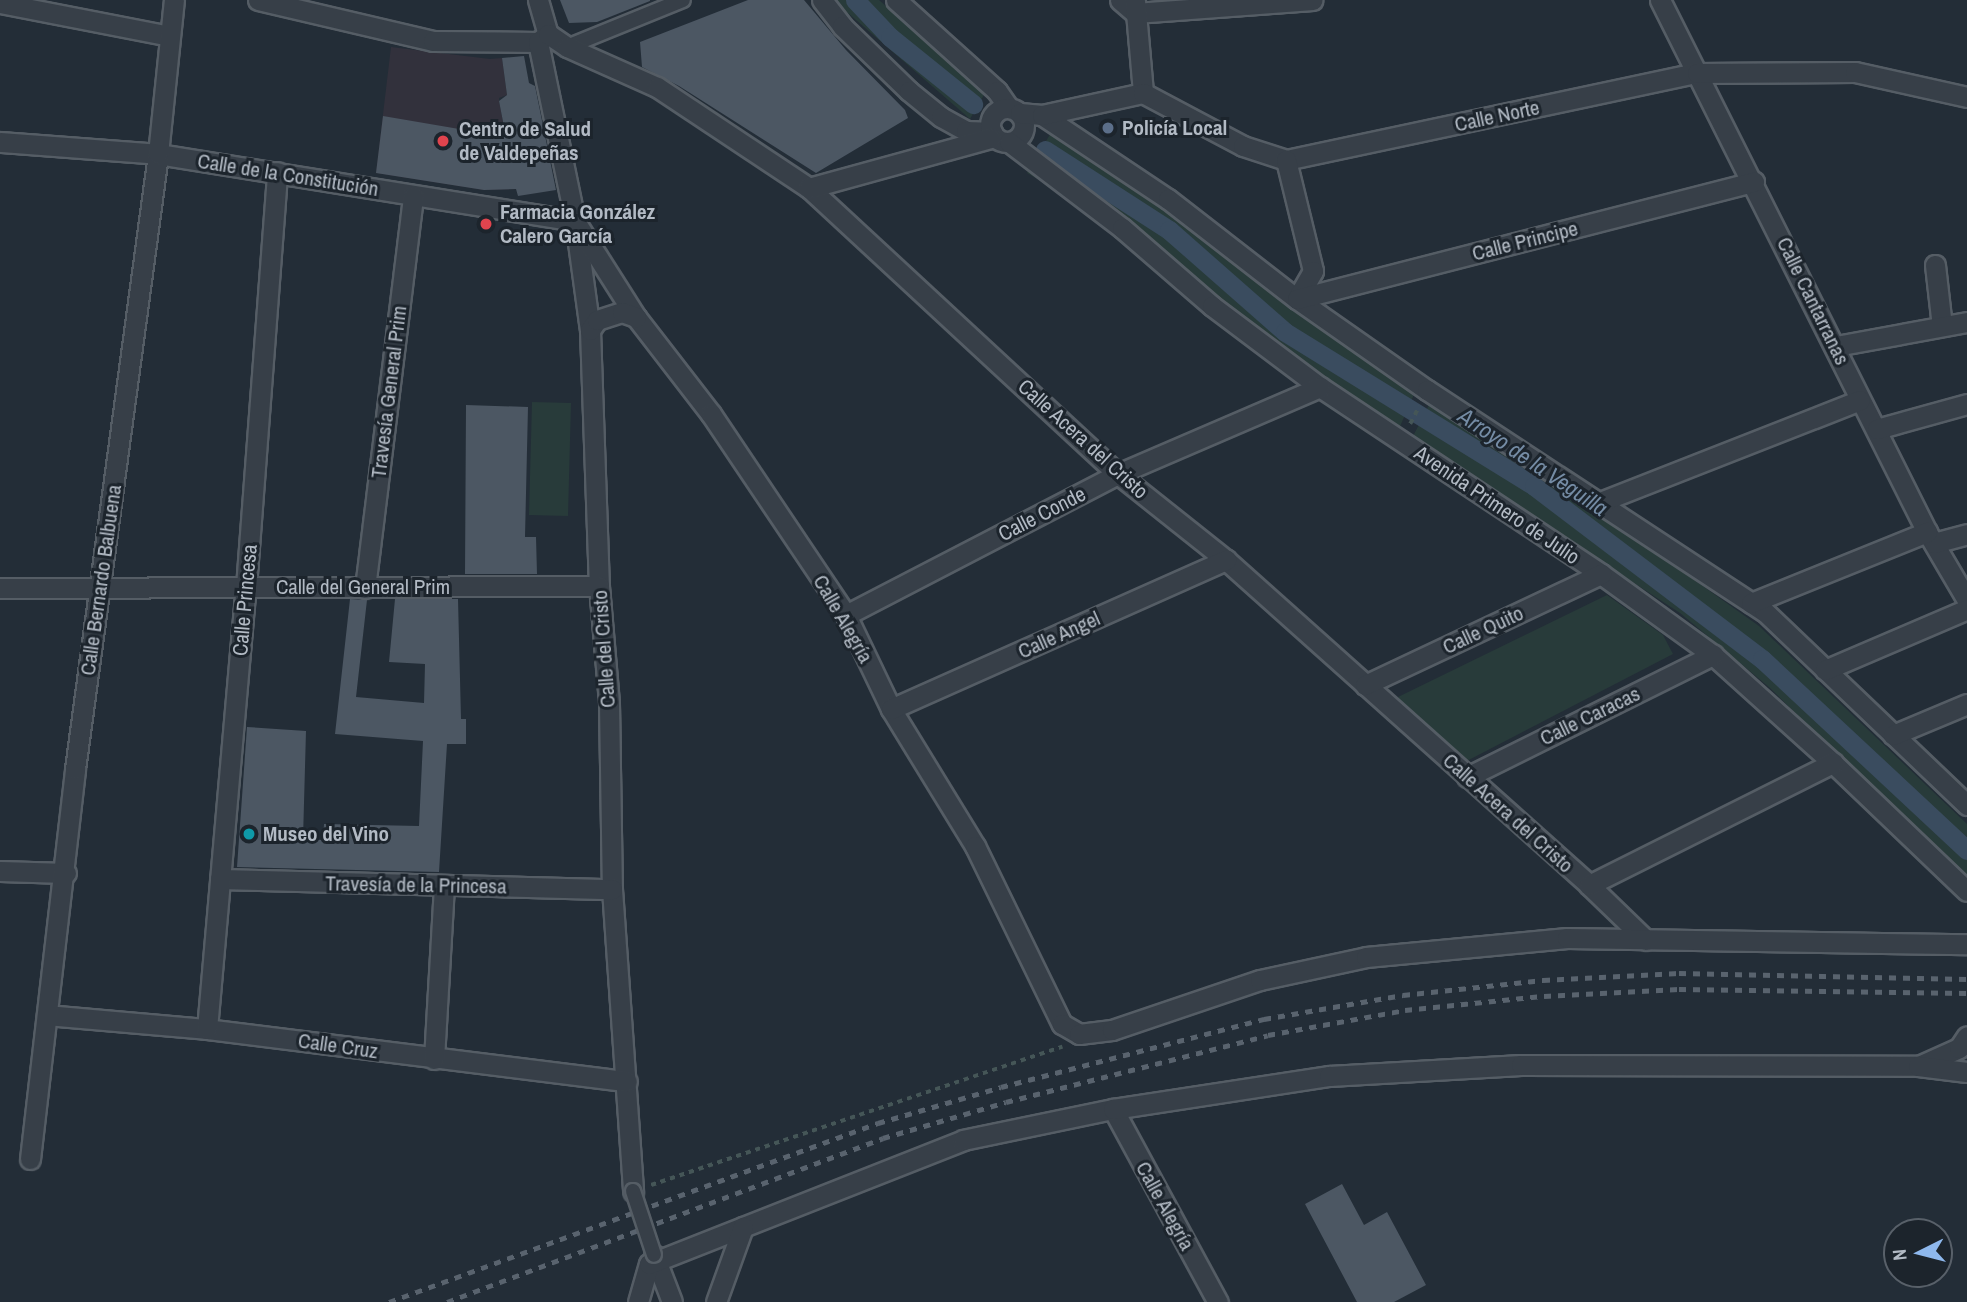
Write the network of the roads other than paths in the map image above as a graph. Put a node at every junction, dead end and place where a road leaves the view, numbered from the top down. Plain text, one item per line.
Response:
1 (174, 0) edge
2 (258, 0) edge
3 (538, 0) edge
4 (683, 0) edge
5 (822, 0) edge
6 (896, 0) edge
7 (1313, 0) edge
8 (1660, 0) edge
9 (0, 3) edge
10 (1130, 4) edge
11 (170, 36) junction
12 (543, 38) junction
13 (567, 47) junction
14 (1697, 73) junction
15 (1143, 93) junction
16 (1967, 97) edge
17 (1015, 111) junction
18 (1042, 115) junction
19 (998, 137) junction
20 (0, 142) edge
21 (158, 154) junction
22 (1286, 160) junction
23 (277, 172) junction
24 (1754, 182) junction
25 (808, 188) junction
26 (413, 196) junction
27 (575, 221) junction
28 (1935, 265) dead end
29 (1297, 299) junction
30 (636, 317) junction
31 (1967, 322) edge
32 (1942, 326) junction
33 (590, 330) junction
34 (1836, 346) junction
35 (1320, 387) junction
36 (1860, 400) junction
37 (1967, 404) edge
38 (1877, 429) junction
39 (1118, 474) junction
40 (1600, 502) junction
41 (1967, 534) edge
42 (1930, 538) junction
43 (1226, 560) junction
44 (1601, 574) junction
45 (599, 586) junction
46 (100, 587) junction
47 (246, 587) junction
48 (0, 588) edge
49 (365, 588) junction
50 (1967, 600) edge
51 (1751, 603) junction
52 (1967, 609) edge
53 (846, 615) junction
54 (1713, 655) junction
55 (1825, 670) junction
56 (1365, 685) junction
57 (1967, 704) edge
58 (891, 709) junction
59 (1894, 735) junction
60 (1833, 763) junction
61 (1467, 777) junction
62 (1964, 798) edge
63 (0, 871) edge
64 (66, 873) junction
65 (220, 879) junction
66 (1589, 885) junction
67 (444, 886) junction
68 (612, 889) junction
69 (1967, 891) edge
70 (1646, 940) junction
71 (1967, 944) edge
72 (47, 1015) junction
73 (207, 1029) junction
74 (1967, 1036) edge
75 (434, 1059) junction
76 (1918, 1066) junction
77 (1967, 1072) edge
78 (627, 1081) junction
79 (1113, 1109) junction
80 (30, 1159) dead end
81 (633, 1191) joint
82 (743, 1227) junction
83 (655, 1258) junction
84 (638, 1302) edge
85 (672, 1302) edge
86 (716, 1302) edge
87 (1218, 1302) edge

1 - 11 street, Calle Bernardo Balbuena
2 - 12 street
3 - 12 street, Calle del Cristo
4 - 13 street
5 - 19 street, Avenida Primero de Julio
6 - 17 street
7 - 10 street
8 - 14 street, Calle Cantarranas
9 - 11 street
10 - 15 street
11 - 21 street, Calle Bernardo Balbuena
12 - 13 street, Calle Acera del Cristo
12 - 27 street, Calle del Cristo
13 - 25 street, Calle Acera del Cristo
14 - 16 street, Calle Norte
14 - 22 street, Calle Norte
14 - 24 street, Calle Cantarranas
15 - 18 street
15 - 22 street, Calle Norte
17 - 18 street
17 - 19 street
17 - 19 street
18 - 29 street
19 - 25 street
19 - 35 street, Avenida Primero de Julio
20 - 21 street, Calle de la Constitución
21 - 23 street, Calle de la Constitución
21 - 46 street, Calle Bernardo Balbuena
22 - 29 street
23 - 26 street, Calle de la Constitución
23 - 47 street, Calle Princesa
24 - 29 street, Calle Principe
24 - 34 street, Calle Cantarranas
25 - 39 street, Calle Acera del Cristo
26 - 27 street, Calle de la Constitución
26 - 49 street, Travesía General Prim
27 - 30 street, Calle Alegría
27 - 33 street, Calle del Cristo
28 - 32 street
29 - 40 street
30 - 33 street
30 - 53 street, Calle Alegría
31 - 32 street
32 - 34 street
33 - 45 street, Calle del Cristo
34 - 36 street, Calle Cantarranas
35 - 39 street, Calle Conde
35 - 44 street, Avenida Primero de Julio
36 - 38 street, Calle Cantarranas
36 - 40 street
37 - 38 street
38 - 42 street, Calle Cantarranas
39 - 43 street, Calle Acera del Cristo
39 - 53 street, Calle Conde
40 - 51 street
41 - 42 street
42 - 50 street, Calle Cantarranas
42 - 51 street
43 - 56 street, Calle Acera del Cristo
43 - 58 street, Calle Angel
44 - 54 street, Avenida Primero de Julio
44 - 56 street, Calle Quito
45 - 49 street, Calle del General Prim
45 - 68 street, Calle del Cristo
46 - 47 street, Calle del General Prim
46 - 48 street, Calle del General Prim
46 - 64 street, Calle Bernardo Balbuena
47 - 49 street, Calle del General Prim
47 - 65 street, Calle Princesa
51 - 55 street
52 - 55 street
53 - 58 street, Calle Alegría
54 - 60 street, Avenida Primero de Julio
54 - 61 street, Calle Caracas
55 - 59 street
56 - 61 street, Calle Acera del Cristo
57 - 59 street
58 - 70 street, Calle Alegría
59 - 62 street
60 - 66 street, Calle Acera del Cristo
60 - 69 street, Avenida Primero de Julio
61 - 66 street, Calle Acera del Cristo
63 - 64 street
64 - 72 street, Calle Bernardo Balbuena
65 - 67 street, Travesía de la Princesa
65 - 73 street, Calle Princesa
66 - 70 street, Calle Acera del Cristo
67 - 68 street, Travesía de la Princesa
67 - 75 street
68 - 78 street, Calle del Cristo
70 - 71 street
72 - 73 street, Calle Cruz
72 - 80 street, Calle Bernardo Balbuena
73 - 75 street, Calle Cruz
74 - 76 street
75 - 78 street, Calle Cruz
76 - 77 street
76 - 79 street
78 - 81 street, Calle del Cristo
79 - 82 street
79 - 87 street, Calle Alegría
81 - 83 street, Calle del Cristo, bridge
82 - 83 street
82 - 86 street
83 - 84 street
83 - 85 street, Calle del Cristo

